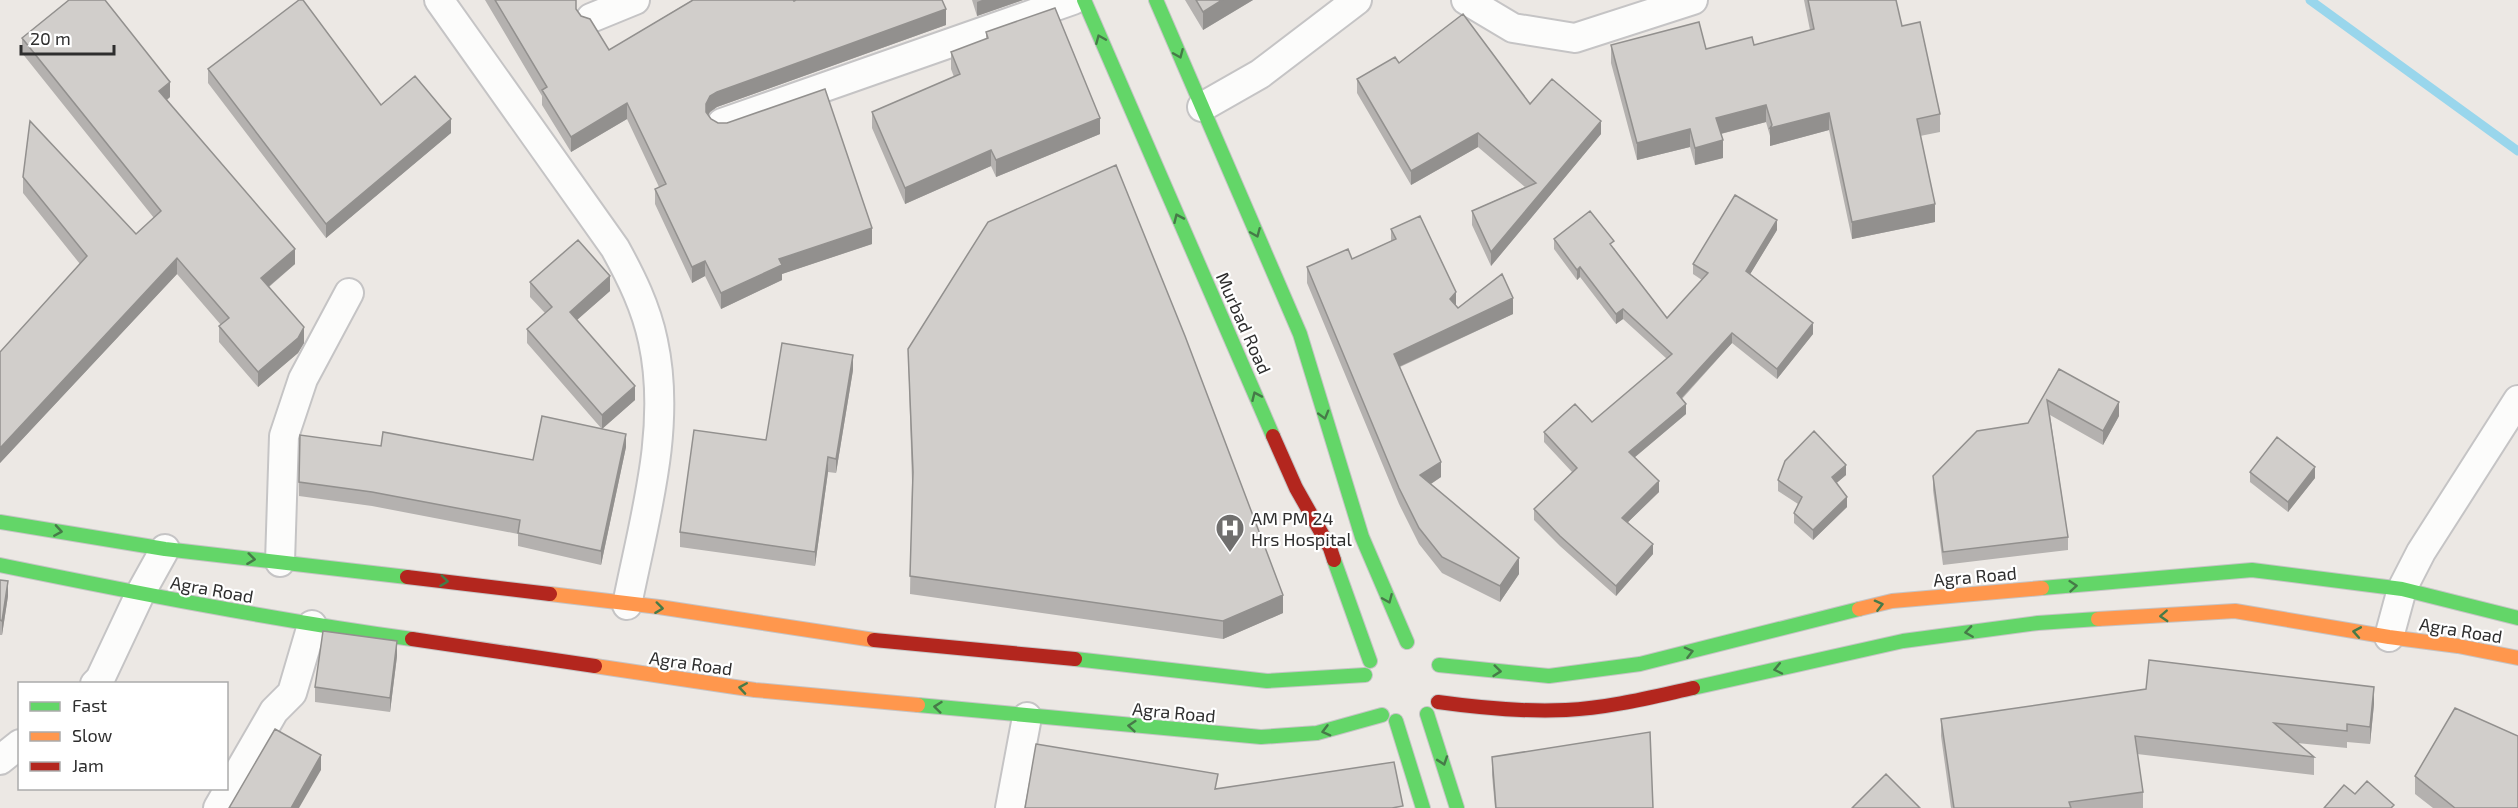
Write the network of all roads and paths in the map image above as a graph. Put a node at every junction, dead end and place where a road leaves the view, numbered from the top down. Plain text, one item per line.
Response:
1 (439, 0) edge
2 (635, 0) edge
3 (1073, 0) edge
4 (1084, 0) edge
5 (1156, 0) edge
6 (1357, 0) edge
7 (1466, 0) edge
8 (1693, 0) edge
9 (591, 18) edge
10 (1202, 107) junction
11 (722, 123) edge
12 (349, 293) dead end
13 (2518, 400) edge
14 (0, 522) edge
15 (165, 549) junction
16 (280, 562) junction
17 (0, 565) edge
18 (2402, 589) junction
19 (140, 594) junction
20 (627, 605) junction
21 (2518, 618) edge
22 (312, 625) junction
23 (2389, 638) junction
24 (2518, 658) edge
25 (1416, 663) junction
26 (1365, 675) junction
27 (98, 682) edge
28 (1365, 689) dead end
29 (1371, 704) dead end
30 (1427, 714) junction
31 (1382, 715) junction
32 (1027, 717) junction
33 (1396, 721) junction
34 (18, 746) edge
35 (0, 760) edge
36 (218, 808) edge
37 (1010, 808) edge
38 (1423, 808) edge
39 (1457, 808) edge

1 - 20 street
2 - 9 street
3 - 11 street
25 -> 4 main road, Murbad Road
5 -> 10 main road
6 - 10 street
7 - 8 street
10 -> 25 main road
12 - 16 street
13 - 18 street
14 -> 15 main road, Agra Road
15 -> 16 main road, Agra Road
15 - 19 street
16 -> 20 main road, Agra Road
17 - 19 main road, Agra Road
18 - 21 main road, Agra Road
18 - 23 street
25 -> 18 main road, Agra Road
19 - 22 main road, Agra Road
19 - 27 street
20 -> 26 main road, Agra Road
32 -> 22 main road, Agra Road
22 - 36 street
23 - 24 main road, Agra Road
23 -> 25 main road, Agra Road
25 - 26 main road
25 - 30 main road
26 - 28 main road
29 - 31 main road
30 - 33 main road
30 -> 39 main road
31 -> 32 main road, Agra Road
31 - 33 main road
32 - 37 street
33 - 38 main road
34 - 35 street

